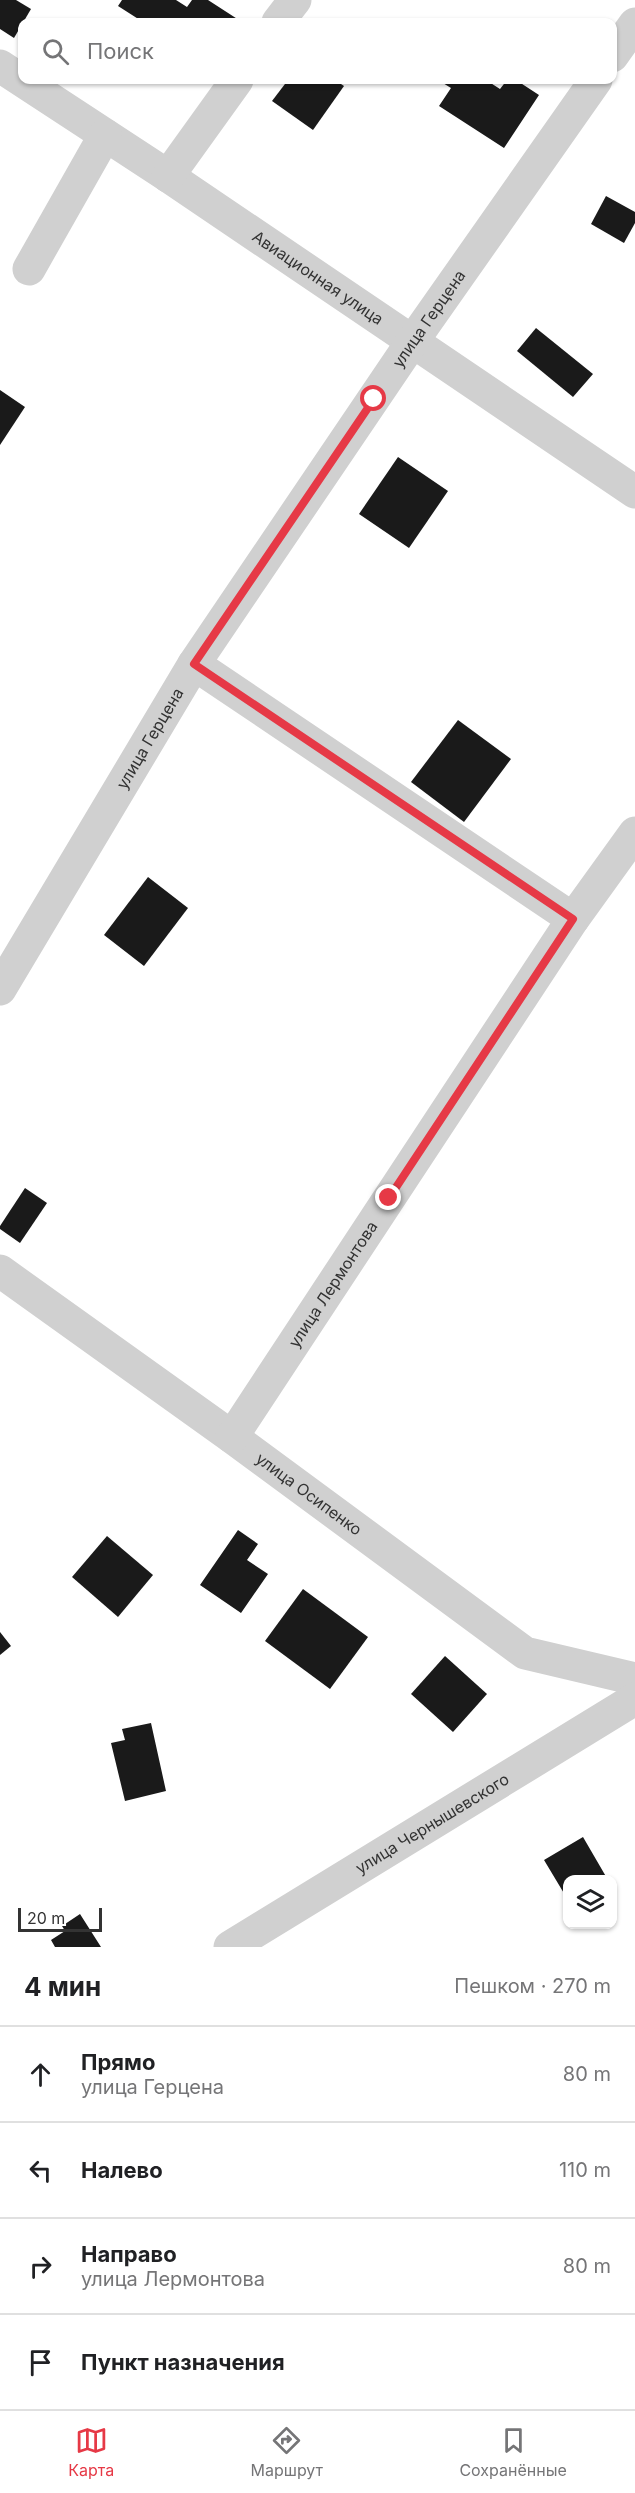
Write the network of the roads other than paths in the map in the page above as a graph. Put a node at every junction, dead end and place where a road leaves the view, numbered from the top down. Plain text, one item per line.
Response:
1 (294, 0) edge
2 (281, 18) edge
3 (635, 24) edge
4 (617, 49) edge
5 (0, 66) edge
6 (18, 78) edge
7 (27, 84) edge
8 (234, 84) edge
9 (593, 84) edge
10 (105, 135) junction
11 (168, 176) junction
12 (29, 269) dead end
13 (412, 342) junction
14 (635, 492) edge
15 (194, 664) junction
16 (635, 833) edge
17 (573, 919) junction
18 (0, 989) edge
19 (0, 1271) edge
20 (232, 1437) junction
21 (635, 1678) edge
22 (635, 1699) edge
23 (230, 1947) edge

1 - 2 street
3 - 4 street
5 - 6 street, Авиационная улица
7 - 10 street, Авиационная улица
8 - 11 street
9 - 13 street, улица Герцена
10 - 11 street, Авиационная улица
10 - 12 street
11 - 13 street, Авиационная улица
13 - 14 street, Авиационная улица
13 - 15 street, улица Герцена
15 - 17 street
15 - 18 street, улица Герцена
16 - 17 street, улица Лермонтова
17 - 20 street, улица Лермонтова
19 - 20 street, улица Осипенко
20 - 21 street, улица Осипенко
22 - 23 street, улица Чернышевского

